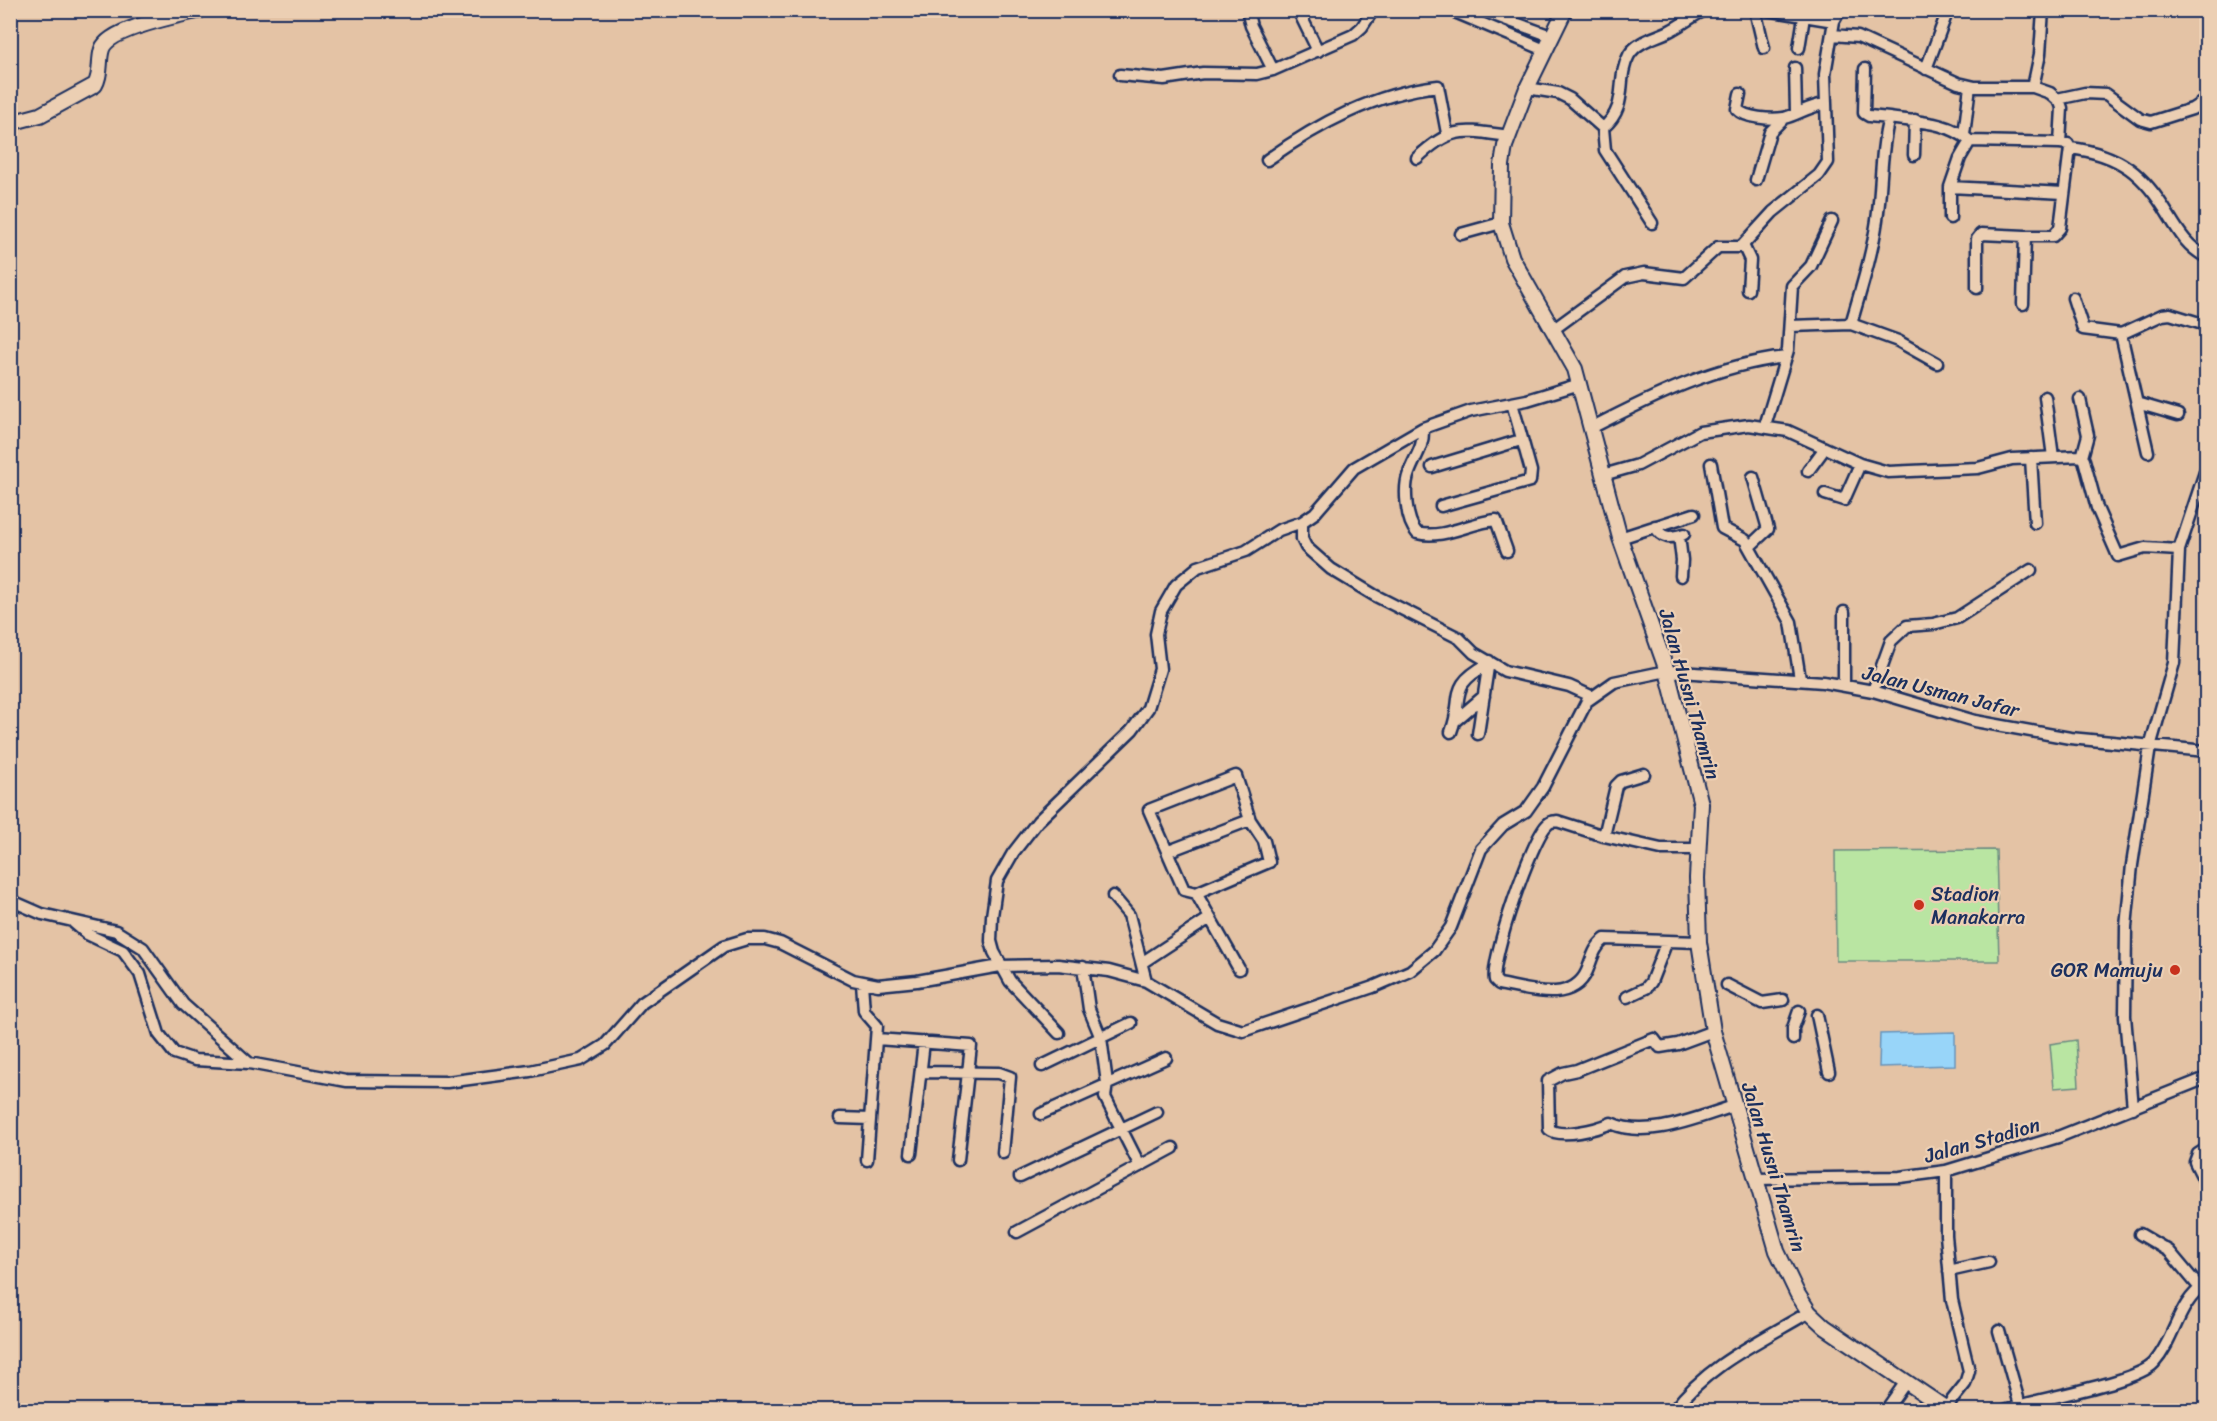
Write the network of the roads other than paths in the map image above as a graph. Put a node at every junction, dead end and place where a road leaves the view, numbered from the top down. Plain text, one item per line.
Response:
1 (201, 10) edge
2 (1247, 10) edge
3 (1298, 10) edge
4 (1373, 10) edge
5 (1450, 10) edge
6 (1480, 10) edge
7 (1565, 10) edge
8 (1705, 10) edge
9 (1755, 10) edge
10 (1767, 10) edge
11 (1948, 10) edge
12 (2043, 10) edge
13 (1837, 16) edge
14 (1804, 17) junction
15 (1833, 35) junction
16 (1551, 36) junction
17 (1764, 48) dead end
18 (1799, 48) dead end
19 (1545, 50) junction
20 (1318, 51) junction
21 (1795, 68) dead end
22 (1865, 69) dead end
23 (1926, 69) junction
24 (1273, 70) junction
25 (1120, 75) dead end
26 (1970, 86) junction
27 (2033, 87) junction
28 (1527, 88) junction
29 (1740, 94) dead end
30 (2057, 99) junction
31 (2206, 100) edge
32 (1825, 104) junction
33 (1796, 112) junction
34 (1889, 117) junction
35 (1784, 118) junction
36 (1915, 120) junction
37 (10, 123) edge
38 (1602, 128) junction
39 (1448, 134) junction
40 (1509, 136) junction
41 (1967, 138) junction
42 (2060, 143) junction
43 (2070, 148) junction
44 (1914, 155) dead end
45 (1417, 158) dead end
46 (1267, 160) dead end
47 (1756, 180) dead end
48 (1950, 187) junction
49 (2064, 193) junction
50 (1950, 218) dead end
51 (1832, 221) dead end
52 (1501, 223) junction
53 (1652, 223) dead end
54 (1461, 234) dead end
55 (2025, 236) junction
56 (1743, 245) junction
57 (2206, 257) edge
58 (1977, 288) dead end
59 (1748, 290) dead end
60 (2073, 298) dead end
61 (2023, 304) dead end
62 (1851, 324) junction
63 (2206, 325) edge
64 (1790, 326) junction
65 (1554, 329) junction
66 (2121, 334) junction
67 (1786, 357) junction
68 (1937, 363) dead end
69 (1580, 384) junction
70 (2045, 397) dead end
71 (2080, 399) dead end
72 (1512, 403) junction
73 (2137, 403) junction
74 (2178, 415) dead end
75 (1765, 426) junction
76 (1423, 428) junction
77 (1591, 428) junction
78 (1521, 440) junction
79 (1825, 448) junction
80 (2148, 452) dead end
81 (2053, 457) junction
82 (2082, 457) junction
83 (2031, 458) junction
84 (1711, 464) dead end
85 (1860, 464) junction
86 (1432, 467) dead end
87 (2206, 469) edge
88 (1808, 471) dead end
89 (1603, 476) junction
90 (1753, 477) dead end
91 (1825, 494) dead end
92 (1441, 506) dead end
93 (1694, 514) dead end
94 (1302, 522) junction
95 (2035, 523) dead end
96 (1655, 526) junction
97 (1620, 538) junction
98 (1749, 547) junction
99 (2179, 550) junction
100 (1507, 551) dead end
101 (2031, 570) dead end
102 (1681, 576) dead end
103 (1844, 612) dead end
104 (1489, 662) junction
105 (1667, 671) junction
106 (1800, 680) junction
107 (1844, 685) junction
108 (1873, 691) junction
109 (1484, 696) junction
110 (1591, 696) junction
111 (1478, 734) dead end
112 (2150, 747) junction
113 (2206, 751) edge
114 (1644, 774) dead end
115 (1250, 820) junction
116 (1604, 836) junction
117 (1698, 849) junction
118 (1168, 851) junction
119 (1196, 892) junction
120 (1113, 896) dead end
121 (10, 900) edge
122 (1210, 918) junction
123 (74, 923) junction
124 (1667, 941) junction
125 (1699, 942) junction
126 (1143, 962) junction
127 (1000, 966) junction
128 (1083, 967) junction
129 (1239, 969) dead end
130 (1146, 981) junction
131 (862, 983) junction
132 (1727, 985) dead end
133 (1627, 997) dead end
134 (1783, 1000) dead end
135 (1799, 1011) dead end
136 (1817, 1015) dead end
137 (1131, 1023) dead end
138 (1713, 1031) junction
139 (1059, 1033) dead end
140 (877, 1038) junction
141 (1101, 1038) junction
142 (1793, 1039) dead end
143 (924, 1042) junction
144 (1166, 1058) dead end
145 (249, 1063) junction
146 (1042, 1066) dead end
147 (921, 1072) junction
148 (967, 1072) junction
149 (1829, 1072) dead end
150 (2206, 1078) edge
151 (1107, 1083) junction
152 (1734, 1106) junction
153 (2133, 1108) junction
154 (1157, 1112) dead end
155 (1041, 1114) dead end
156 (840, 1118) dead end
157 (870, 1119) junction
158 (1123, 1129) junction
159 (1173, 1148) dead end
160 (2206, 1149) edge
161 (1003, 1153) dead end
162 (911, 1154) dead end
163 (867, 1160) dead end
164 (958, 1160) dead end
165 (1140, 1166) junction
166 (1946, 1171) junction
167 (1020, 1177) dead end
168 (1756, 1179) junction
169 (2206, 1184) edge
170 (1017, 1232) dead end
171 (2140, 1234) dead end
172 (1989, 1262) dead end
173 (1949, 1271) junction
174 (2203, 1286) edge
175 (1809, 1312) junction
176 (1998, 1330) dead end
177 (1905, 1383) junction
178 (2020, 1405) junction
179 (1674, 1410) edge
180 (1886, 1410) edge
181 (1946, 1410) edge
182 (2005, 1410) edge

1 - 37 street
2 - 24 street
3 - 20 street
4 - 20 street
5 - 19 street
6 - 16 street
7 - 16 street, Jalan Husni Thamrin
8 - 38 street
9 - 17 street
10 - 14 street
11 - 23 street
12 - 27 street
13 - 14 street
13 - 15 street
14 - 18 street
15 - 23 street
15 - 32 street
16 - 19 street, Jalan Husni Thamrin
19 - 28 street, Jalan Husni Thamrin
20 - 24 street
21 - 33 street
22 - 34 street
23 - 26 street
24 - 25 street
26 - 27 street
26 - 41 street
27 - 30 street
28 - 38 street
28 - 40 street, Jalan Husni Thamrin
29 - 35 street
30 - 31 street
30 - 42 street
32 - 33 street
32 - 56 street
33 - 35 street
34 - 36 street
34 - 62 street
35 - 47 street
36 - 41 street
36 - 44 street
38 - 53 street
39 - 40 street
39 - 45 street
39 - 46 street
40 - 52 street, Jalan Husni Thamrin
41 - 42 street
41 - 48 street
42 - 43 street
43 - 49 street
43 - 57 street
48 - 49 street
48 - 50 street
49 - 55 street
51 - 64 street
52 - 54 street
52 - 65 street, Jalan Husni Thamrin
55 - 58 street
55 - 61 street
56 - 59 street
56 - 65 street
60 - 66 street
62 - 64 street
62 - 68 street
63 - 66 street
64 - 67 street
65 - 69 street, Jalan Husni Thamrin
66 - 73 street
67 - 75 street
67 - 77 street
69 - 72 street
69 - 77 street, Jalan Husni Thamrin
70 - 81 street
71 - 82 street
72 - 76 street
72 - 78 street
73 - 74 street
73 - 80 street
75 - 79 street
75 - 89 street
76 - 94 street
76 - 100 street
77 - 89 street, Jalan Husni Thamrin
78 - 86 street
78 - 92 street
79 - 85 street
79 - 88 street
81 - 82 street
81 - 83 street
82 - 99 street
83 - 85 street
83 - 95 street
84 - 98 street
85 - 91 street
87 - 99 street
89 - 97 street, Jalan Husni Thamrin
90 - 98 street
93 - 96 street
94 - 104 street
94 - 127 street
96 - 97 street
96 - 102 street
97 - 105 street, Jalan Husni Thamrin
98 - 106 street
99 - 112 street
101 - 108 street
103 - 107 street
104 - 109 street
104 - 109 street
104 - 110 street
105 - 106 street, Jalan Usman Jafar
105 - 110 street, Jalan Usman Jafar
105 - 117 street, Jalan Husni Thamrin
106 - 107 street, Jalan Usman Jafar
107 - 108 street, Jalan Usman Jafar
108 - 112 street, Jalan Usman Jafar
109 - 111 street
110 - 130 street
112 - 113 street, Jalan Usman Jafar
112 - 153 street
114 - 116 street
115 - 118 street
115 - 118 street
115 - 119 street
116 - 117 street
116 - 124 street
117 - 125 street, Jalan Husni Thamrin
118 - 119 street
119 - 122 street
120 - 126 street
121 - 123 street
122 - 126 street
122 - 129 street
123 - 145 street
123 - 145 street
124 - 125 street
124 - 133 street
125 - 138 street, Jalan Husni Thamrin
126 - 130 street
127 - 128 street
127 - 131 street
127 - 139 street
128 - 130 street
128 - 141 street
131 - 140 street
131 - 145 street
132 - 134 street
135 - 142 street
136 - 149 street
137 - 141 street
138 - 152 street, Jalan Husni Thamrin
138 - 152 street
140 - 143 street
140 - 157 street
141 - 146 street
141 - 151 street
143 - 147 street
143 - 148 street
144 - 151 street
147 - 148 street
147 - 162 street
148 - 161 street
148 - 164 street
150 - 153 street, Jalan Stadion
151 - 155 street
151 - 158 street
152 - 168 street, Jalan Husni Thamrin
153 - 166 street, Jalan Stadion
154 - 158 street
156 - 157 street
157 - 163 street
158 - 165 street
158 - 167 street
159 - 165 street
160 - 169 street
165 - 170 street
166 - 168 street, Jalan Stadion
166 - 173 street
168 - 175 street, Jalan Husni Thamrin
171 - 174 street
172 - 173 street
173 - 181 street
174 - 178 street
175 - 177 street, Jalan Husni Thamrin
175 - 179 street
176 - 178 street
177 - 180 street
177 - 181 street, Jalan Husni Thamrin
178 - 182 street

